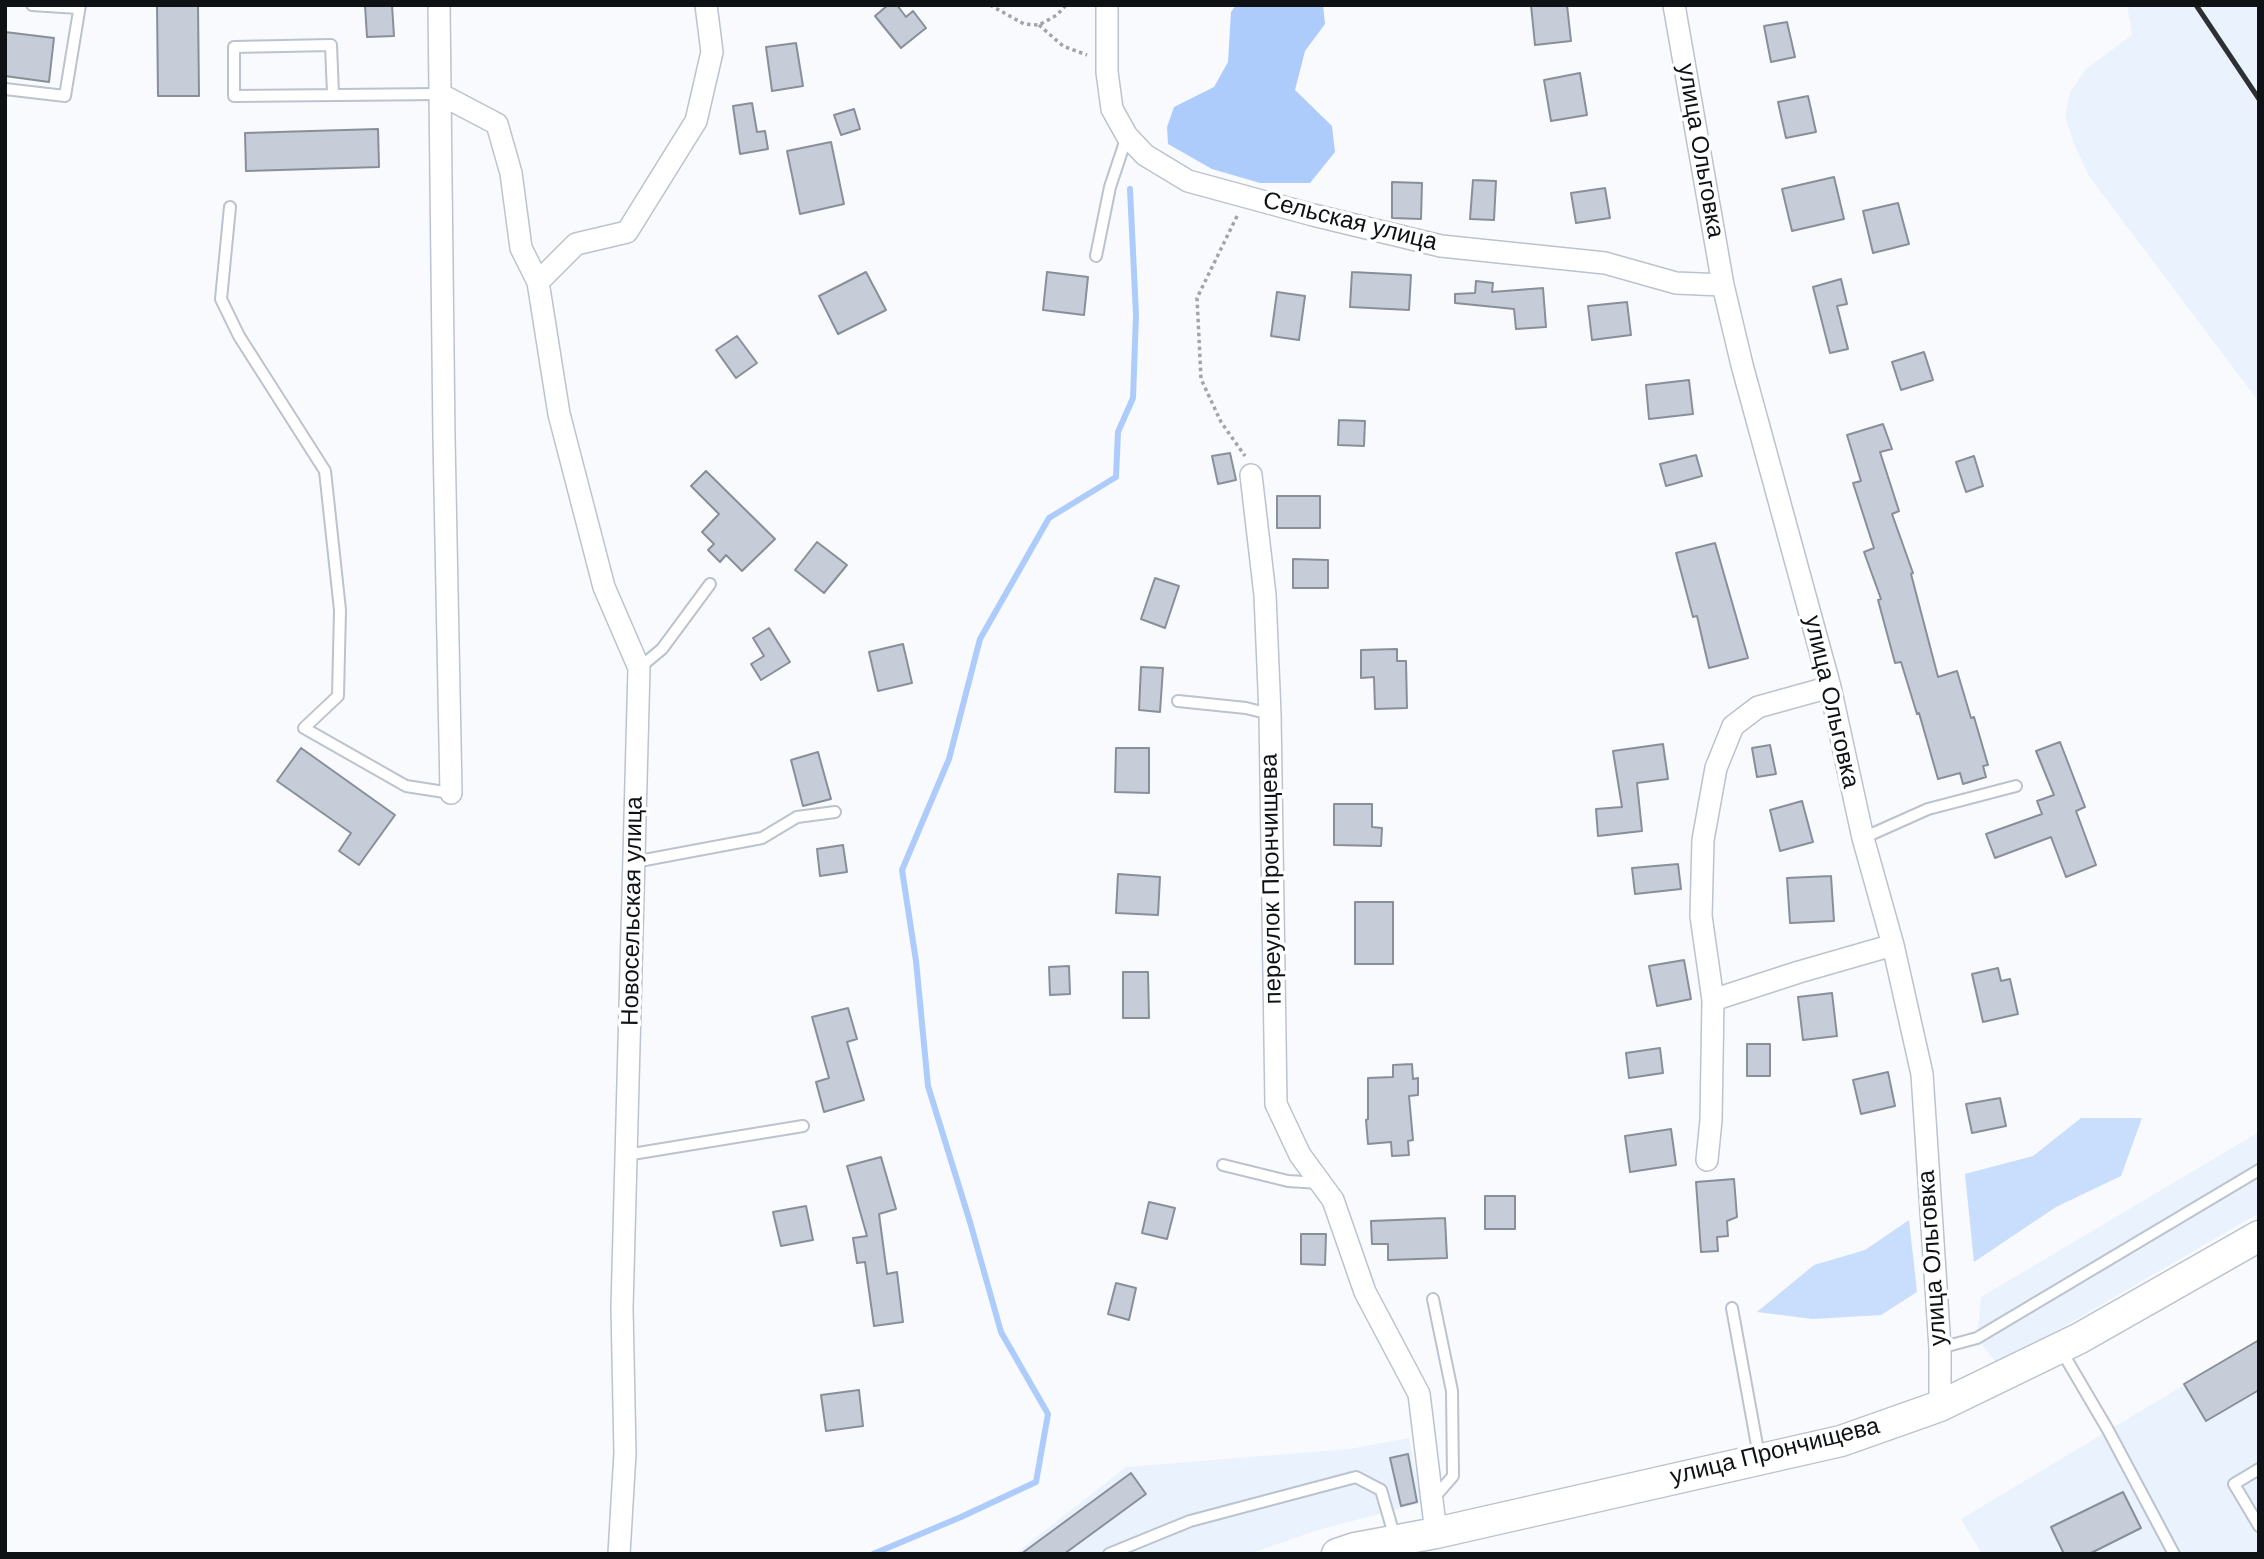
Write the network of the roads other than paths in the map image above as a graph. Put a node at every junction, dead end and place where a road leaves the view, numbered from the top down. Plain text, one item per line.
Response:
1 (32, 5) edge
2 (439, 5) edge
3 (706, 5) edge
4 (1107, 5) edge
5 (1674, 5) edge
6 (79, 7) edge
7 (5, 89) edge
8 (333, 94) junction
9 (440, 94) junction
10 (1127, 136) junction
11 (230, 207) dead end
12 (1096, 256) dead end
13 (538, 282) junction
14 (1723, 285) junction
15 (1251, 475) road end
16 (710, 584) dead end
17 (639, 668) junction
18 (1830, 687) junction
19 (1178, 701) dead end
20 (1270, 714) junction
21 (2015, 786) dead end
22 (451, 793) joint
23 (835, 813) dead end
24 (1863, 838) junction
25 (634, 862) junction
26 (1893, 945) junction
27 (1713, 1000) junction
28 (803, 1126) dead end
29 (626, 1155) junction
30 (1707, 1160) dead end
31 (1223, 1165) dead end
32 (2259, 1170) edge
33 (1320, 1183) junction
34 (2259, 1236) edge
35 (1433, 1299) dead end
36 (1732, 1308) dead end
37 (1940, 1348) junction
38 (2060, 1348) junction
39 (1940, 1406) junction
40 (1759, 1460) junction
41 (2259, 1469) edge
42 (1432, 1501) junction
43 (2259, 1526) edge
44 (1436, 1533) junction
45 (1395, 1540) junction
46 (619, 1554) edge
47 (1109, 1554) edge
48 (1337, 1554) edge
49 (2174, 1554) edge

1 - 6 lane
2 - 9 street
3 - 13 street
4 - 10 street, Сельская улица
5 - 14 street, улица Ольговка
6 - 7 lane
8 - 8 lane
8 - 9 lane
9 - 13 street, Новосельская улица
9 - 22 street
10 - 12 lane
10 - 14 street, Сельская улица
11 - 22 lane
13 - 17 street, Новосельская улица
14 - 18 street, улица Ольговка
15 - 20 street, переулок Прончищева
16 - 17 lane
17 - 25 street, Новосельская улица
18 - 24 street, улица Ольговка
18 - 27 street
19 - 20 lane
20 - 33 street, переулок Прончищева
21 - 24 lane
23 - 25 lane
24 - 26 street, улица Ольговка
25 - 29 street, Новосельская улица
26 - 27 street
26 - 37 street, улица Ольговка
27 - 30 street
28 - 29 lane
29 - 46 street, Новосельская улица
31 - 33 lane
32 - 37 lane
33 - 42 street, переулок Прончищева
34 - 38 street, улица Прончищева
35 - 42 lane
36 - 40 lane
37 - 39 street, улица Ольговка
38 - 39 street, улица Прончищева
38 - 49 lane
39 - 40 street, улица Прончищева
40 - 44 street, улица Прончищева
41 - 43 lane
42 - 44 street, переулок Прончищева
44 - 45 street, улица Прончищева
45 - 47 lane
45 - 48 street, улица Прончищева

